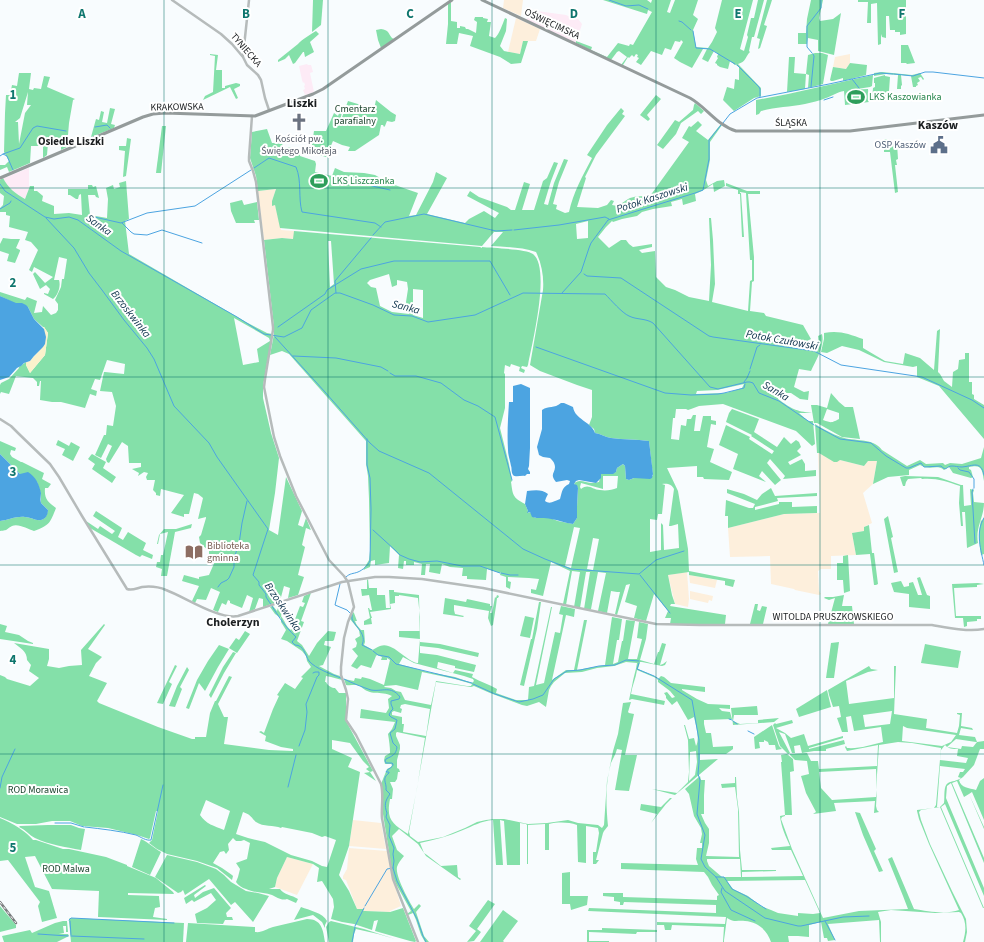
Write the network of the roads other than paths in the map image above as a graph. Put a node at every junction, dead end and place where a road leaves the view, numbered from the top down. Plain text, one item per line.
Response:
1 (172, 0) edge
2 (249, 0) edge
3 (452, 0) edge
4 (482, 0) edge
5 (243, 57) junction
6 (615, 63) joint
7 (270, 110) junction
8 (984, 115) edge
9 (252, 116) junction
10 (0, 178) edge
11 (0, 419) edge
12 (348, 581) junction
13 (984, 629) edge
14 (418, 942) edge

1 - 5 street, TYNIECKA
2 - 5 street
3 - 7 main road, KRAKOWSKA
4 - 6 main road, OŚWIĘCIMSKA
5 - 7 street, TYNIECKA
6 - 8 main road, ŚLĄSKA
7 - 9 main road, KRAKOWSKA
9 - 10 main road, KRAKOWSKA
9 - 12 street
11 - 12 street, WITOLDA PRUSZKOWSKIEGO
12 - 13 street, WITOLDA PRUSZKOWSKIEGO
12 - 14 street

